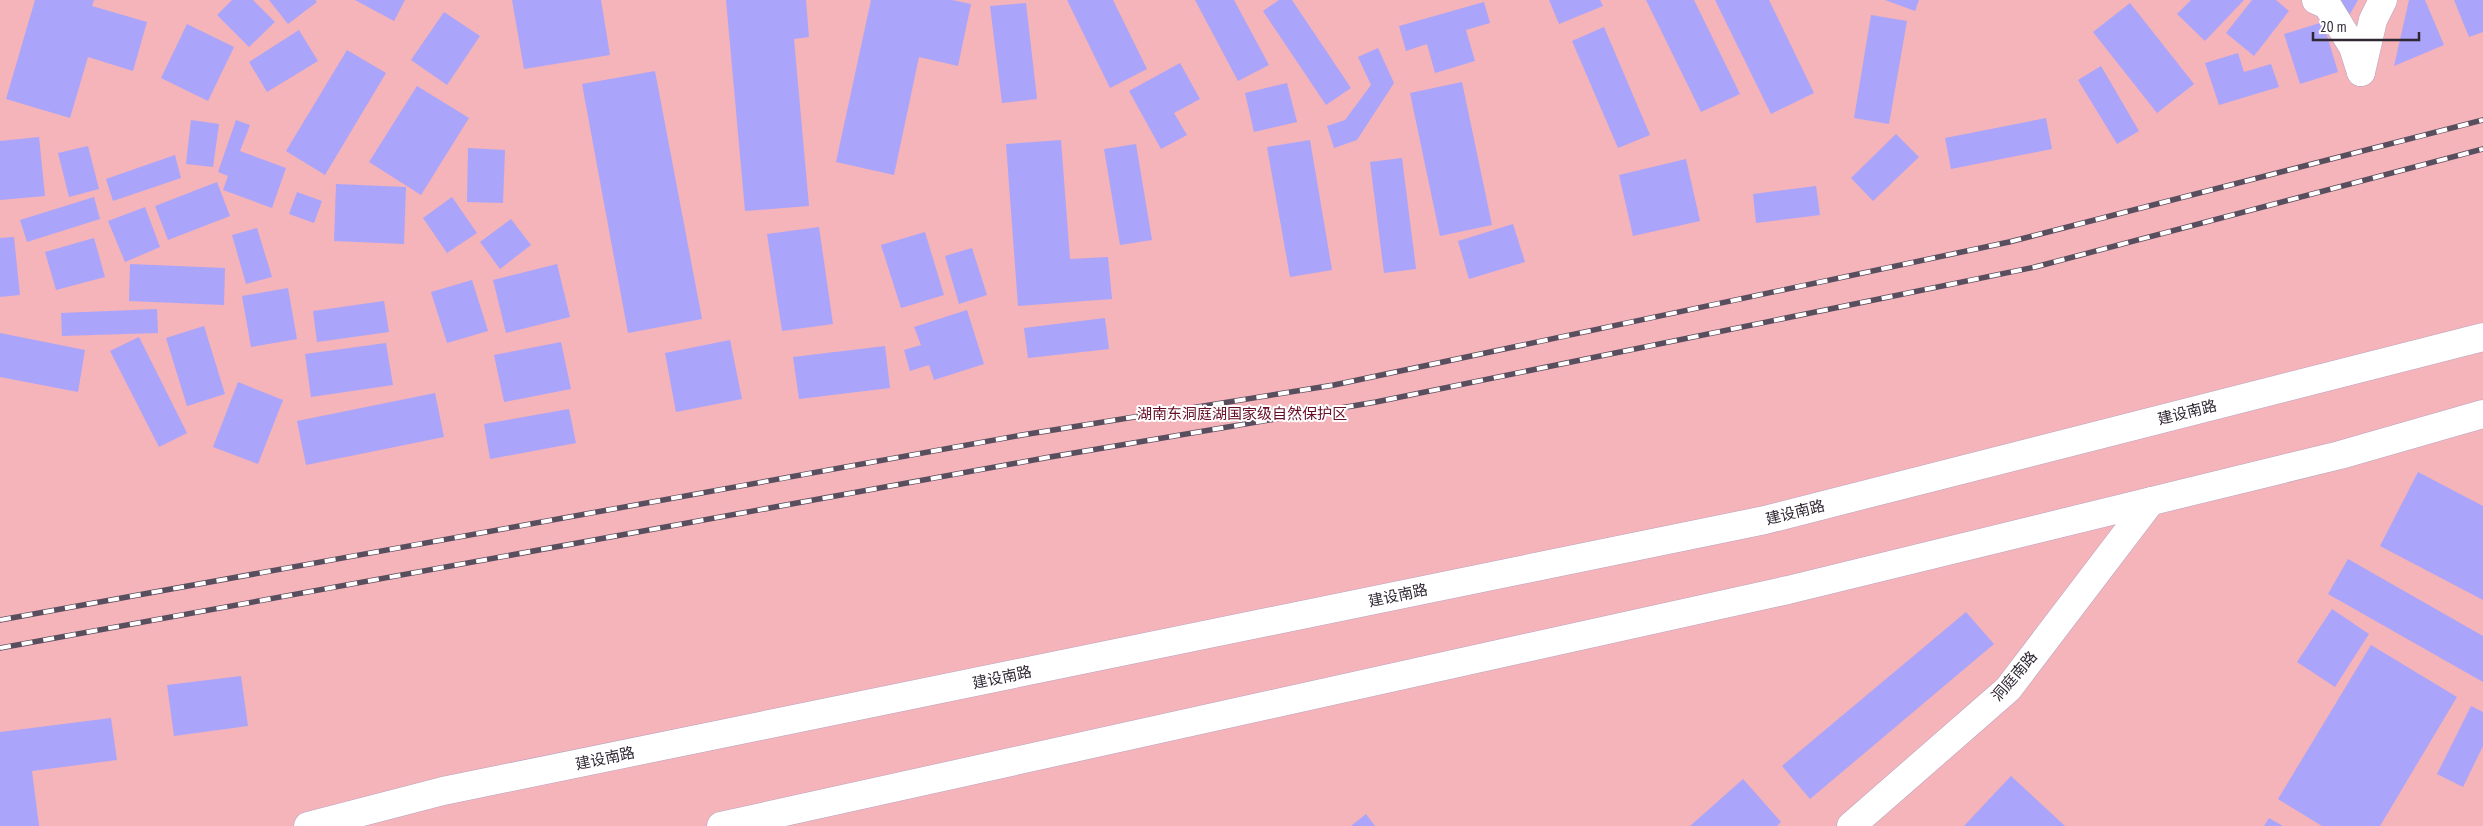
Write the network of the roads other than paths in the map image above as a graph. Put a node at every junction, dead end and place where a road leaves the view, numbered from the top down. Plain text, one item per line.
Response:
1 (2316, 0) edge
2 (2383, 0) edge
3 (2483, 337) edge
4 (2483, 414) edge
5 (2151, 501) junction
6 (308, 826) edge
7 (721, 826) edge
8 (1851, 826) edge

1 - 2 main road
3 - 6 main road, 建设南路
4 - 5 main road
5 - 7 main road
5 - 8 main road, 洞庭南路

